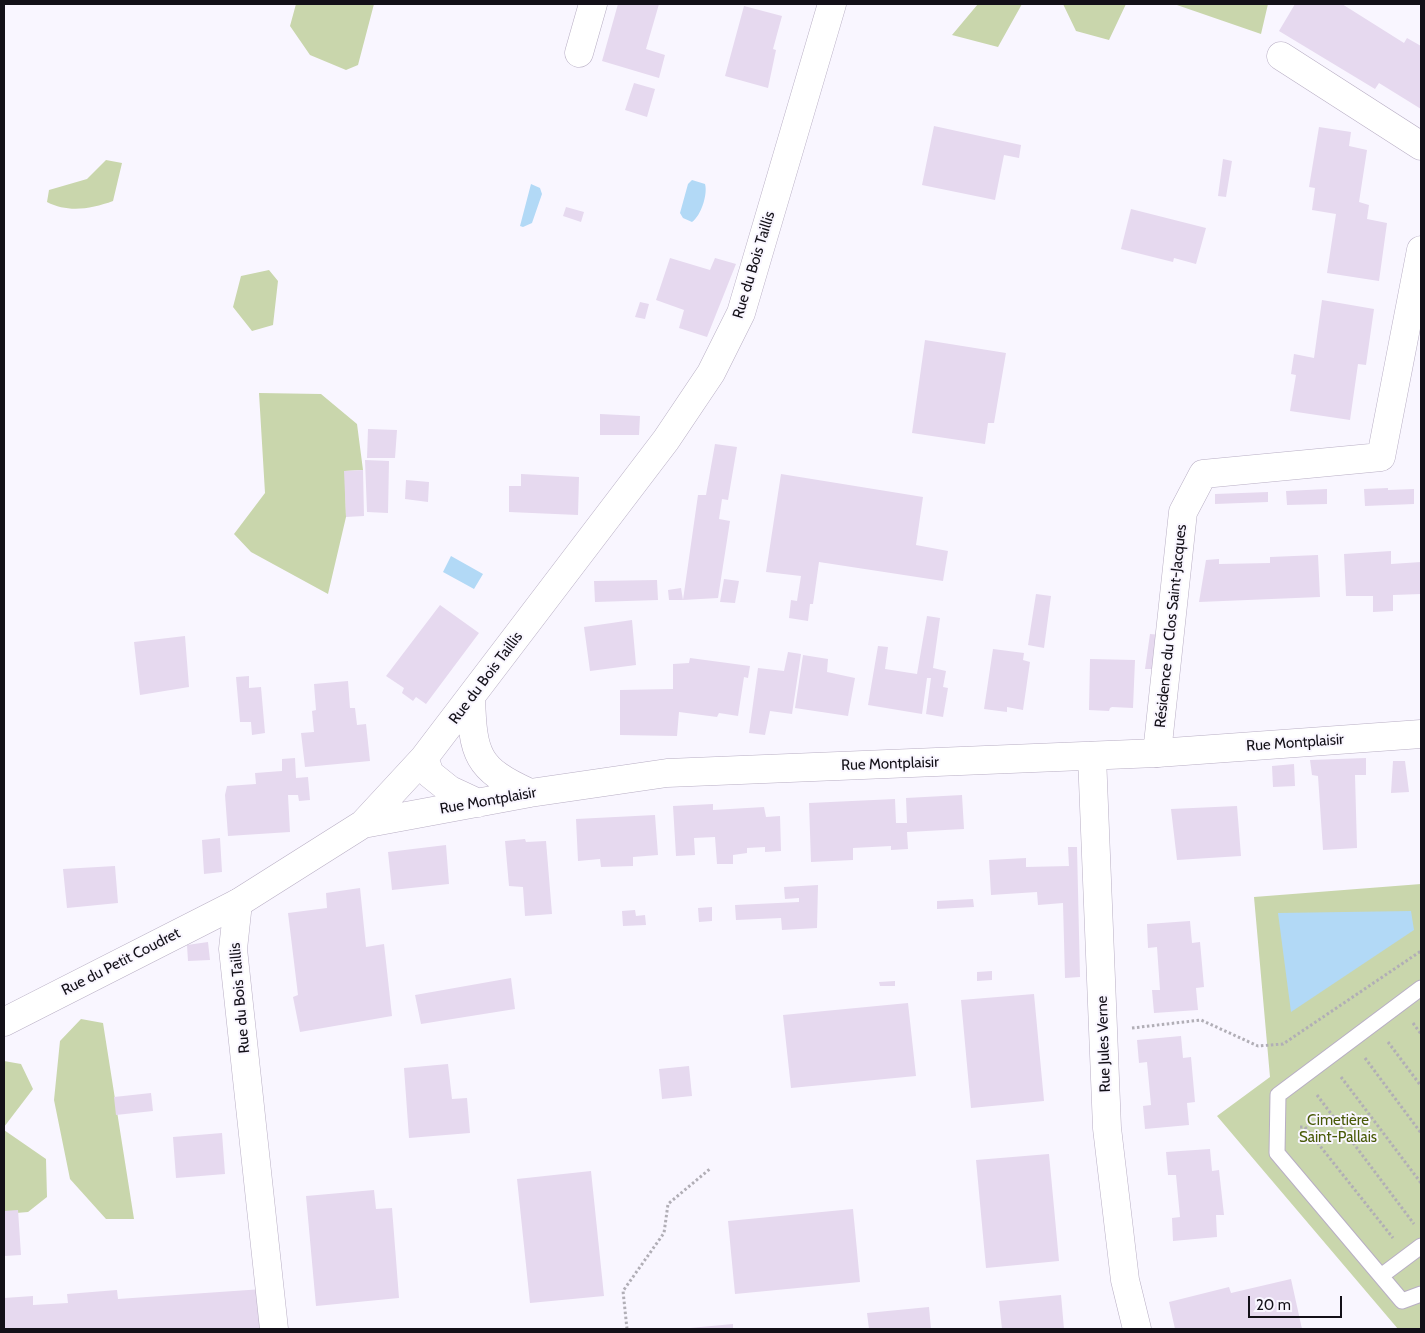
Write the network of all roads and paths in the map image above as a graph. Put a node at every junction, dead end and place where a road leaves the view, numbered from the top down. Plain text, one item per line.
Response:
1 (593, 4) edge
2 (832, 4) edge
3 (579, 53) dead end
4 (1281, 56) dead end
5 (1421, 146) edge
6 (1421, 250) edge
7 (1418, 279) edge
8 (471, 698) junction
9 (1421, 734) edge
10 (1157, 753) junction
11 (1092, 756) junction
12 (424, 758) junction
13 (530, 793) junction
14 (478, 803) junction
15 (363, 824) junction
16 (238, 903) junction
17 (1421, 951) edge
18 (1421, 988) edge
19 (4, 1022) edge
20 (1374, 1024) junction
21 (1103, 1031) junction
22 (1352, 1040) junction
23 (1327, 1058) junction
24 (1303, 1076) junction
25 (1421, 1086) edge
26 (1277, 1125) junction
27 (1421, 1133) edge
28 (711, 1168) dead end
29 (1421, 1183) edge
30 (1415, 1226) dead end
31 (1421, 1246) edge
32 (1407, 1256) junction
33 (1381, 1276) junction
34 (1421, 1294) edge
35 (274, 1329) edge
36 (627, 1329) edge
37 (1137, 1329) edge

1 - 3 street
2 - 8 street, Rue du Bois Taillis
4 - 5 street
6 - 7 street
7 - 10 street, Résidence du Clos Saint-Jacques
8 - 12 street, Rue du Bois Taillis
8 - 13 street
9 - 10 street, Rue Montplaisir
10 - 11 street, Rue Montplaisir
11 - 13 street, Rue Montplaisir
11 - 21 street, Rue Jules Verne
12 - 14 street
12 - 15 street, Rue du Bois Taillis
13 - 14 street, Rue Montplaisir
14 - 15 street, Rue Montplaisir
15 - 16 street, Rue du Bois Taillis
16 - 19 street, Rue du Petit Coudret
16 - 35 street, Rue du Bois Taillis
17 - 21 path
18 - 20 lane
20 - 22 lane
20 - 25 path
21 - 37 street, Rue Jules Verne
22 - 23 lane
22 - 27 path
23 - 24 lane
23 - 29 path
24 - 26 lane
24 - 30 path
26 - 32 path
26 - 33 lane
28 - 36 path
31 - 32 lane
32 - 33 lane
33 - 34 lane

